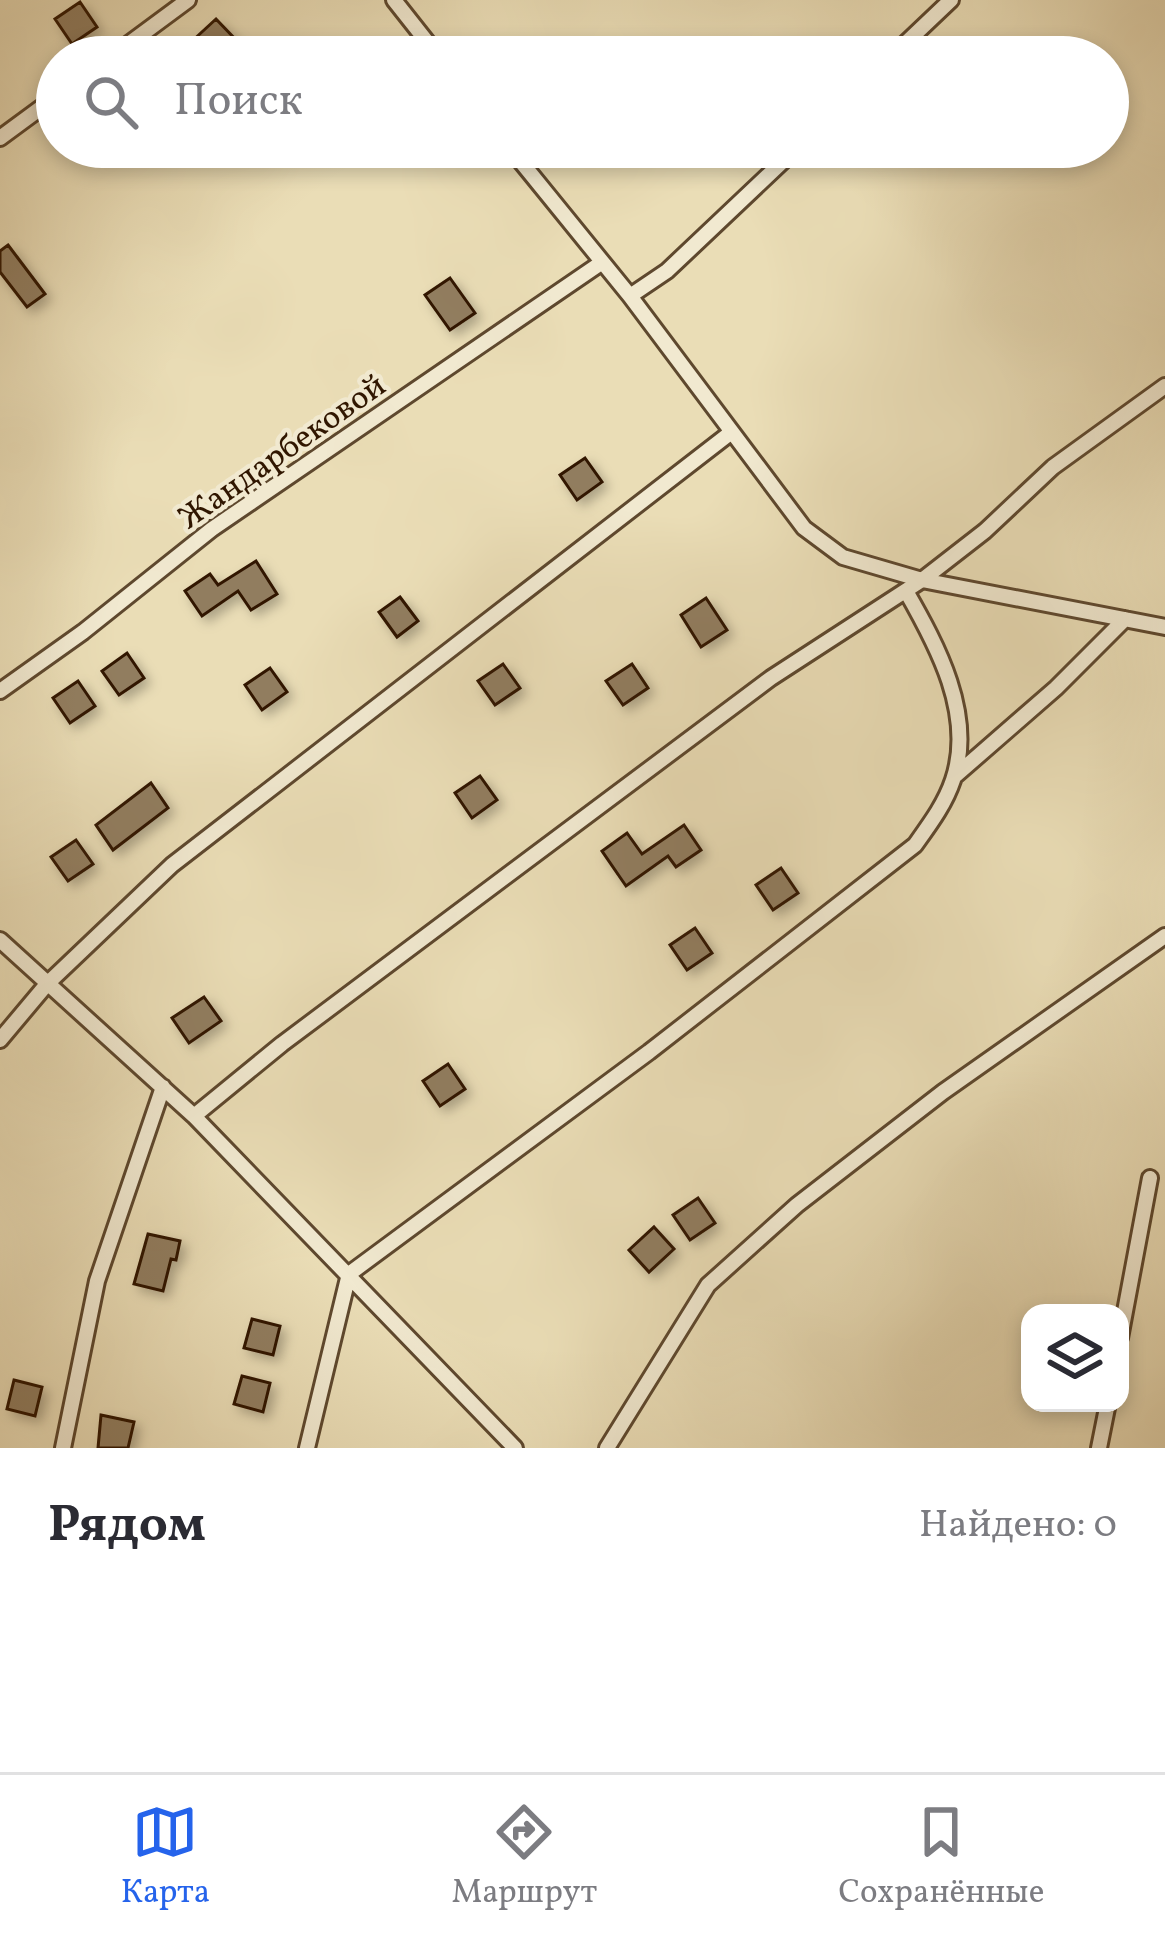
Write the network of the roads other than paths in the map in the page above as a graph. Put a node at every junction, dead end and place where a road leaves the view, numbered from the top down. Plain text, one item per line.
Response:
1 (188, 0) edge
2 (951, 0) edge
3 (403, 3) edge
4 (139, 36) edge
5 (425, 36) edge
6 (913, 36) edge
7 (36, 112) edge
8 (0, 138) edge
9 (526, 168) edge
10 (776, 168) edge
11 (601, 263) junction
12 (630, 296) junction
13 (1165, 386) edge
14 (729, 434) junction
15 (922, 580) junction
16 (906, 591) junction
17 (1125, 619) junction
18 (1165, 627) edge
19 (0, 691) edge
20 (955, 776) junction
21 (1165, 935) edge
22 (0, 940) edge
23 (47, 984) junction
24 (0, 1040) edge
25 (163, 1088) junction
26 (194, 1116) junction
27 (1150, 1178) dead end
28 (350, 1274) junction
29 (1126, 1304) edge
30 (1106, 1412) edge
31 (63, 1448) edge
32 (307, 1448) edge
33 (515, 1448) edge
34 (607, 1448) edge
35 (1100, 1448) edge

1 - 4 street
2 - 6 street
3 - 5 street
7 - 8 street
9 - 11 street
10 - 12 street
11 - 12 street
11 - 19 street, Жандарбековой
12 - 14 street
13 - 15 street
14 - 15 street
14 - 23 street
15 - 16 street
15 - 17 street
16 - 20 street
16 - 26 street
17 - 18 street
17 - 20 street
20 - 28 street
21 - 34 street
22 - 23 street
23 - 24 street
23 - 25 street
25 - 26 street
25 - 31 street
26 - 28 street
27 - 29 street
28 - 32 street
28 - 33 street
30 - 35 street

